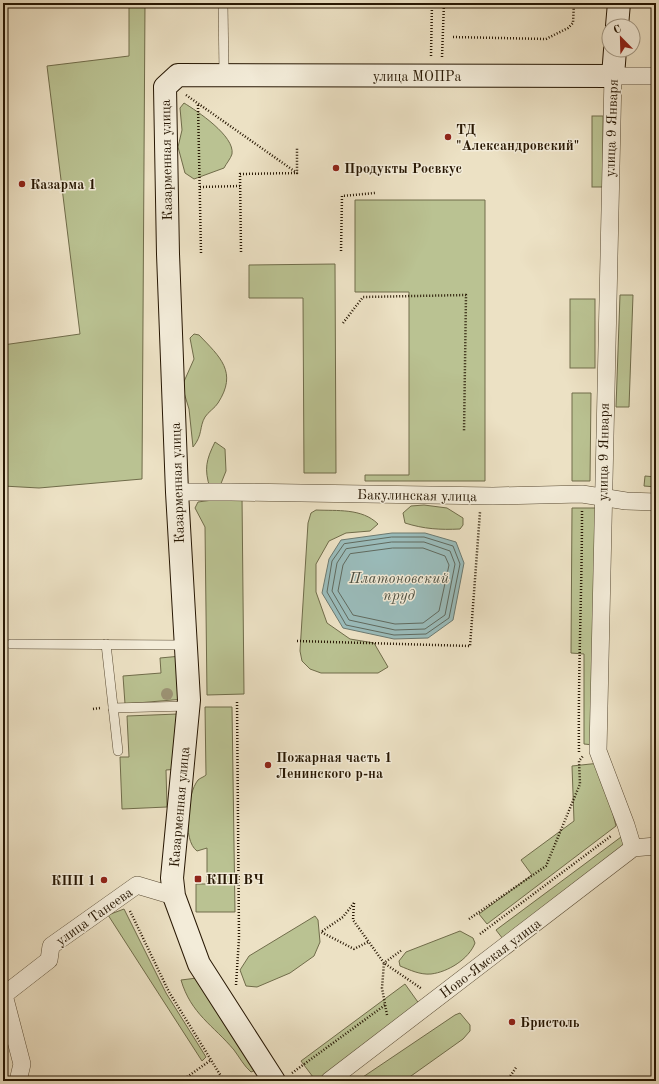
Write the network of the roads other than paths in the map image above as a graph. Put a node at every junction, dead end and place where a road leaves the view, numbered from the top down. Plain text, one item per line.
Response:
1 (223, 3) edge
2 (618, 3) edge
3 (617, 18) edge
4 (614, 58) edge
5 (224, 74) junction
6 (613, 76) junction
7 (656, 76) edge
8 (179, 83) joint
9 (177, 492) junction
10 (602, 497) junction
11 (656, 502) edge
12 (11, 644) dead end
13 (106, 644) junction
14 (186, 645) junction
15 (188, 706) junction
16 (113, 708) junction
17 (118, 751) dead end
18 (656, 846) edge
19 (632, 848) junction
20 (174, 896) junction
21 (283, 1078) edge
22 (18, 1081) edge
23 (329, 1081) edge

1 - 5 lane
2 - 3 street
4 - 6 street, улица 9 Января
5 - 6 street, улица МОПРа
5 - 8 street, улица МОПРа
6 - 7 street, улица МОПРа
6 - 10 street, улица 9 Января
8 - 9 street, Казарменная улица
9 - 10 street, Бакулинская улица
9 - 14 street, Казарменная улица
10 - 11 street, Бакулинская улица
10 - 19 street, улица 9 Января
12 - 13 lane
13 - 14 lane
13 - 16 lane
14 - 15 street, Казарменная улица
15 - 16 lane
15 - 20 street, Казарменная улица
16 - 17 lane
18 - 19 street
19 - 23 street, Ново-Ямская улица
20 - 21 street, Казарменная улица
20 - 22 street, улица Танеева

